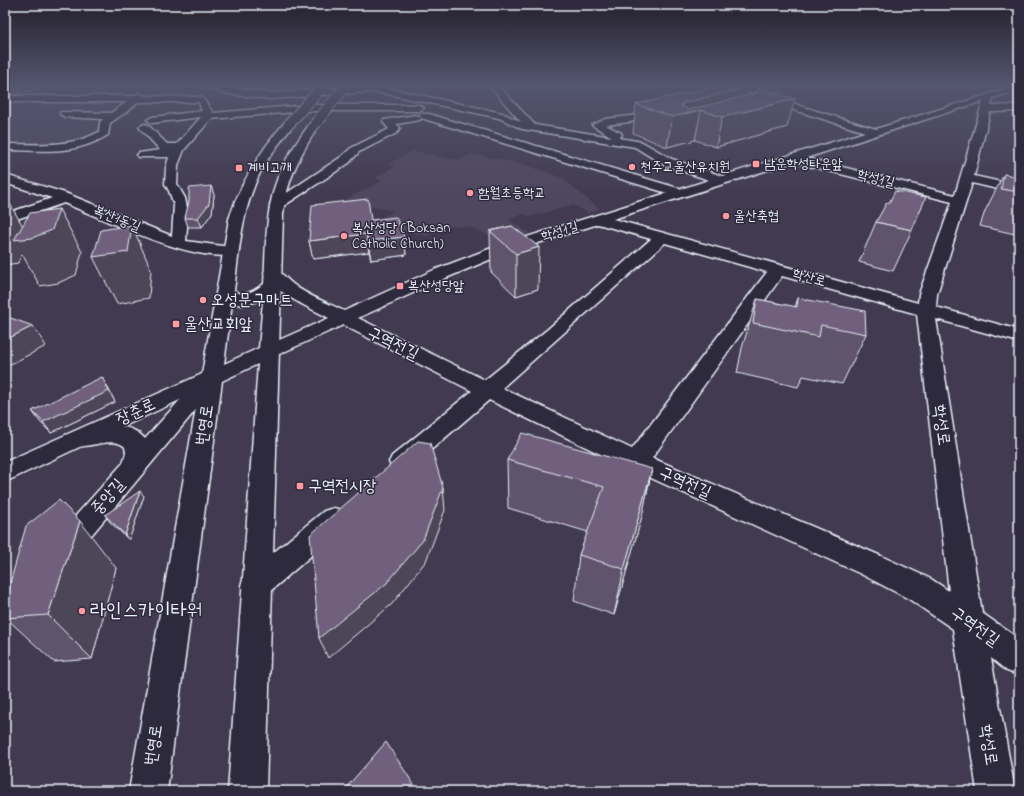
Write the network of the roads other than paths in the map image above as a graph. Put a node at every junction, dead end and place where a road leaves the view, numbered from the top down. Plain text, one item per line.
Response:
1 (104, 122) edge
2 (154, 122) edge
3 (204, 122) edge
4 (291, 122) edge
5 (316, 122) edge
6 (388, 122) edge
7 (445, 122) edge
8 (513, 122) edge
9 (528, 122) edge
10 (605, 122) edge
11 (839, 122) edge
12 (914, 122) edge
13 (982, 122) edge
14 (533, 128) junction
15 (876, 132) junction
16 (638, 144) junction
17 (5, 147) edge
18 (180, 150) junction
19 (143, 155) dead end
20 (792, 158) junction
21 (967, 178) junction
22 (5, 179) edge
23 (720, 180) junction
24 (1019, 190) edge
25 (680, 193) junction
26 (64, 198) junction
27 (959, 200) junction
28 (277, 204) junction
29 (5, 219) edge
30 (599, 220) junction
31 (663, 237) junction
32 (178, 244) junction
33 (231, 251) junction
34 (778, 270) junction
35 (272, 279) junction
36 (225, 293) junction
37 (926, 311) junction
38 (345, 318) junction
39 (1019, 336) edge
40 (268, 352) junction
41 (212, 377) junction
42 (487, 389) junction
43 (70, 442) junction
44 (636, 461) junction
45 (135, 466) junction
46 (5, 473) edge
47 (384, 477) edge
48 (353, 503) edge
49 (51, 563) edge
50 (256, 585) junction
51 (968, 621) junction
52 (1019, 659) edge
53 (148, 791) edge
54 (247, 791) edge
55 (996, 791) edge

1 - 17 street
2 - 18 street
3 - 18 street
4 - 33 street, 번영로, bridge
5 - 28 street, bridge
6 - 28 street
7 - 25 street
8 - 14 street
9 - 14 street
10 - 16 street
11 - 15 street
12 - 15 street, 학성1길
13 - 21 street, 학성로
14 - 16 street
15 - 20 street, 학성1길
16 - 23 street
18 - 19 street
18 - 32 street
20 - 23 street, 학성1길
20 - 27 street, 학성1길
21 - 24 street
21 - 27 street, 학성로
22 - 26 street, 복산1동길
23 - 25 street, 학성1길
25 - 30 street, 학성1길
26 - 29 street
26 - 32 street, 복산1동길
27 - 37 street, 학성로
28 - 35 street
30 - 31 street, 학산로
30 - 38 street, 학성1길
31 - 34 street, 학산로
31 - 42 street
32 - 33 street, 복산1동길
33 - 36 street, 번영로
34 - 37 street, 학산로
34 - 44 street
35 - 36 street
35 - 38 street, 구역전길
35 - 40 street
36 - 41 street, 번영로
37 - 39 street, 학산로
37 - 51 street, 학성로
38 - 40 street, 학성1길
38 - 42 street, 구역전길
40 - 41 street, 장춘로
40 - 50 street
41 - 43 street, 장춘로
41 - 45 street, 중앙길
41 - 53 street, 번영로
42 - 44 street, 구역전길
42 - 47 street
43 - 45 street
43 - 46 street, 장춘로
44 - 51 street, 구역전길
45 - 49 street, 중앙길
48 - 50 street
50 - 54 street
51 - 52 street, 구역전길
51 - 55 street, 학성로

